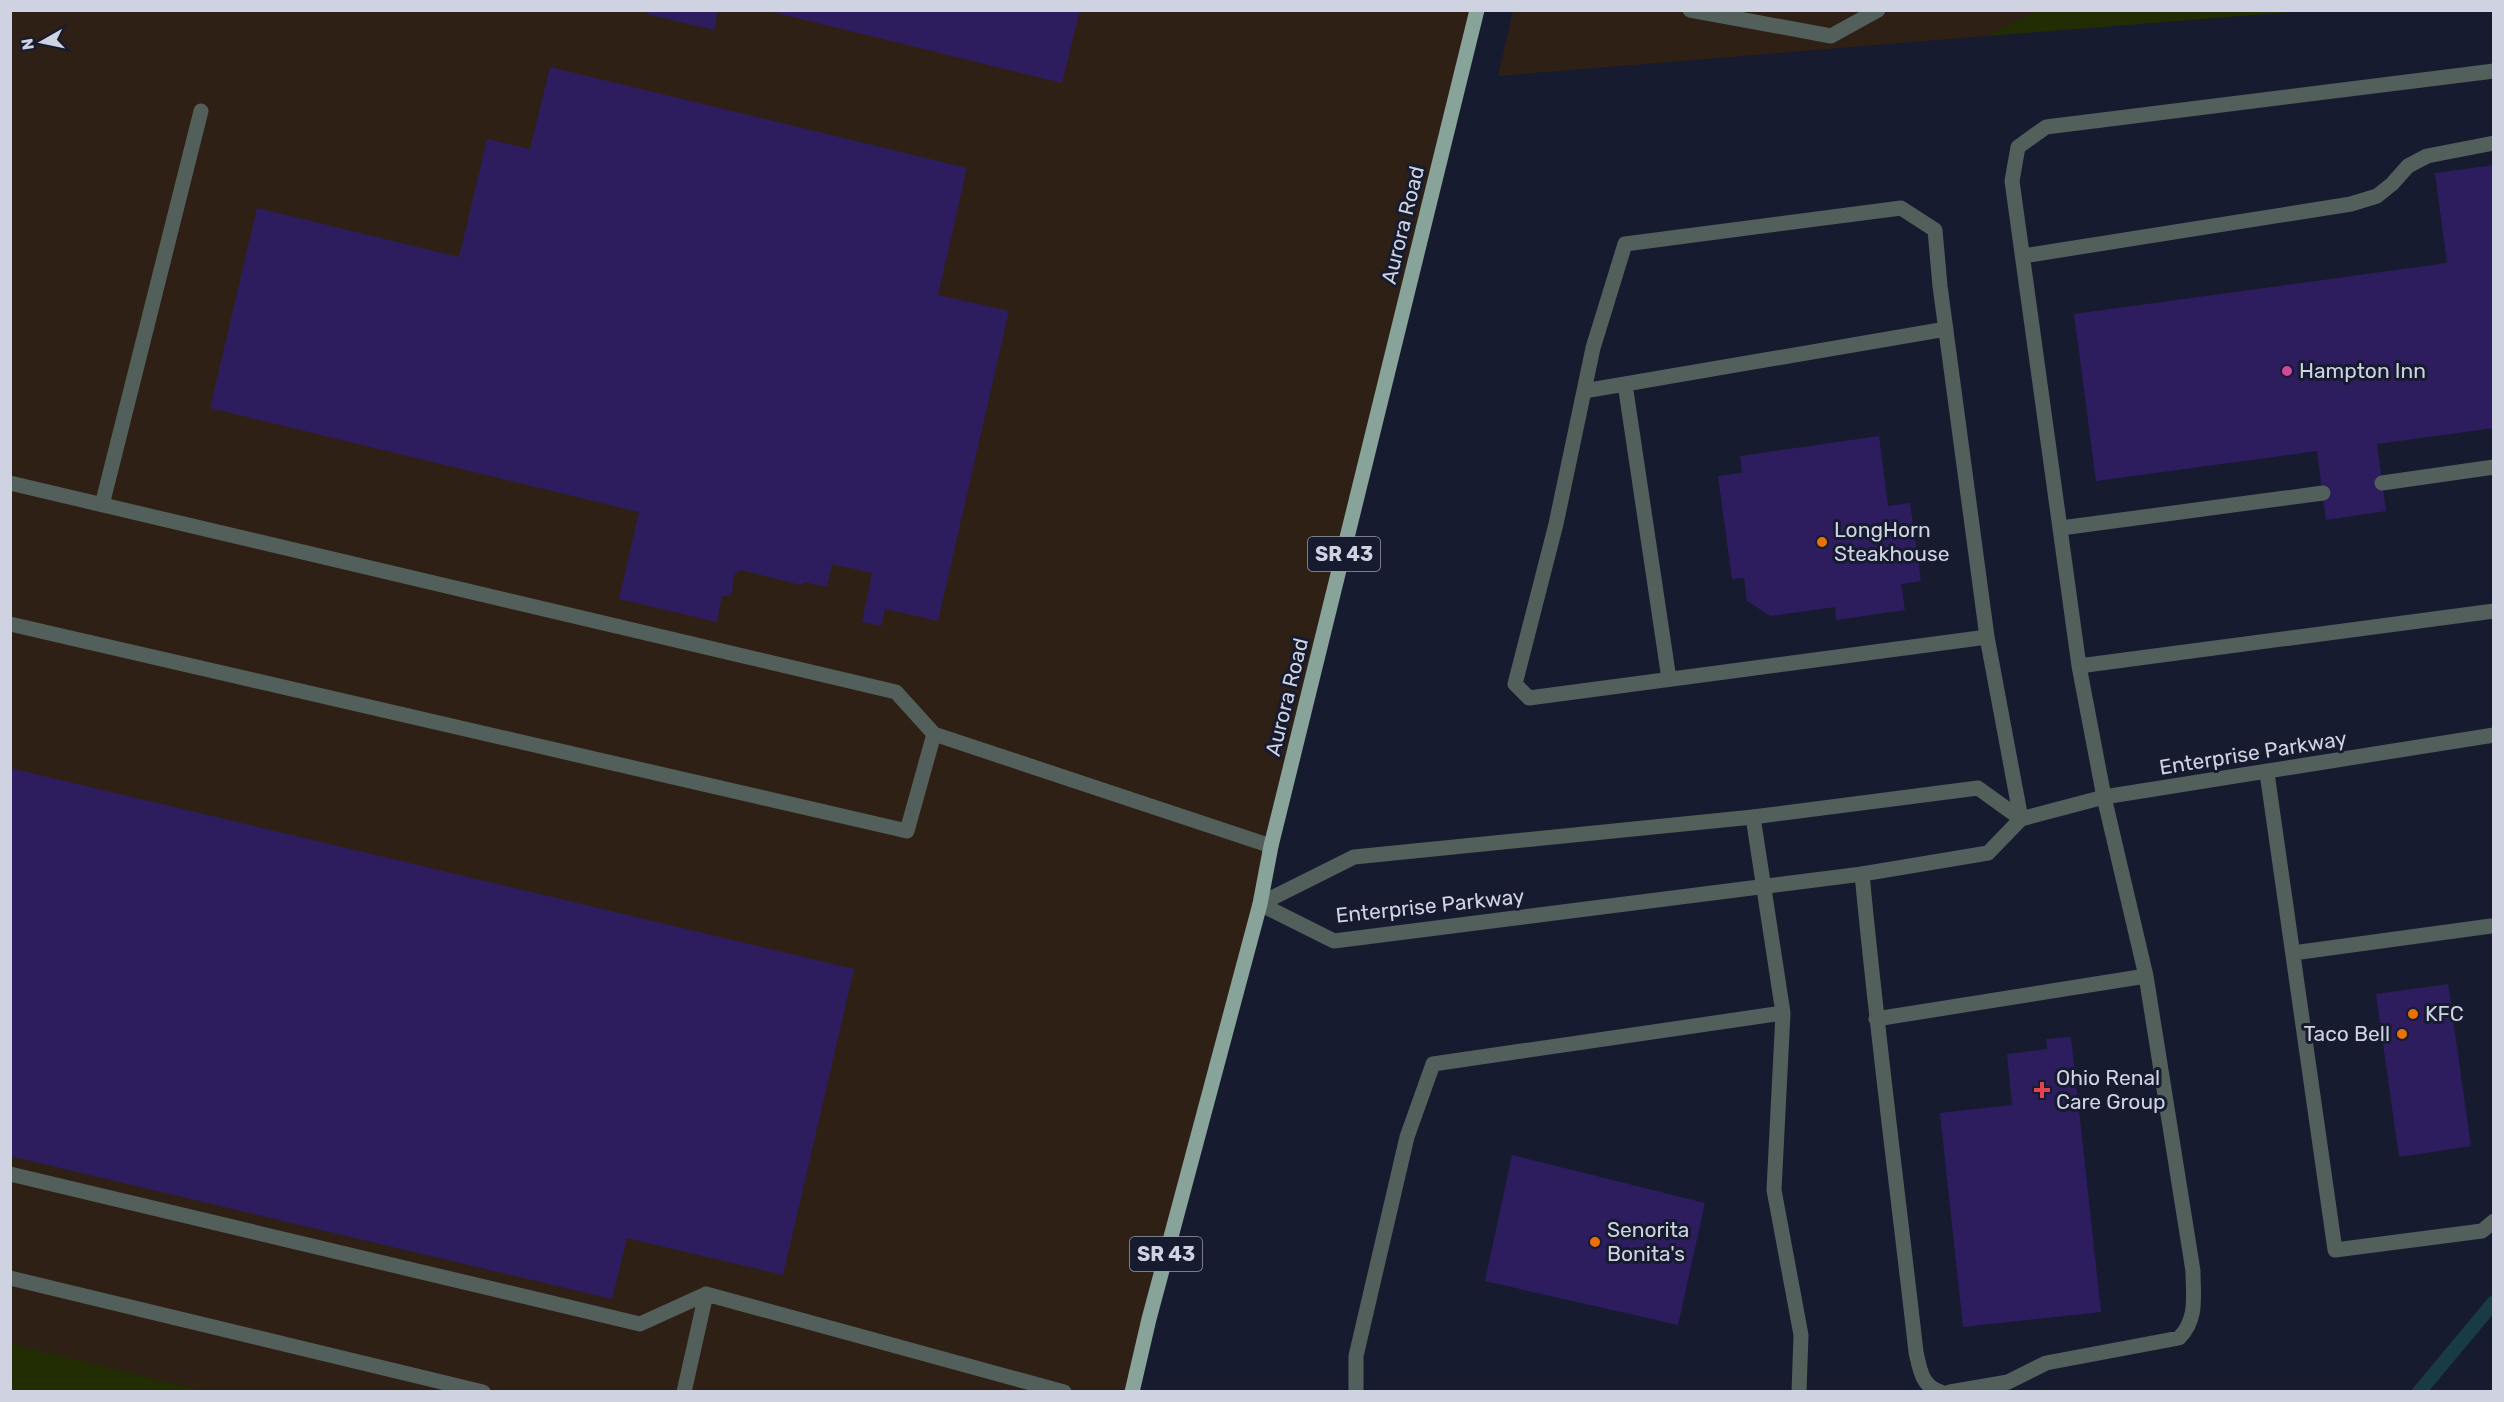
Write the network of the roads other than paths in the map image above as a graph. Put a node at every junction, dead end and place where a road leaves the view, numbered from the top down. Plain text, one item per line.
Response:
1 (1477, 10) edge
2 (1690, 10) edge
3 (1878, 10) edge
4 (2493, 71) edge
5 (201, 111) dead end
6 (2493, 142) edge
7 (2023, 256) junction
8 (1946, 329) junction
9 (1625, 384) junction
10 (1584, 391) junction
11 (2493, 467) edge
12 (10, 483) edge
13 (2382, 483) dead end
14 (2323, 493) dead end
15 (102, 505) junction
16 (2061, 528) junction
17 (2493, 611) edge
18 (10, 624) edge
19 (1987, 637) junction
20 (2079, 666) junction
21 (1669, 679) junction
22 (933, 734) junction
23 (2493, 735) edge
24 (2266, 773) junction
25 (2104, 797) junction
26 (1753, 817) junction
27 (2021, 819) junction
28 (1271, 846) junction
29 (1862, 874) junction
30 (1764, 886) junction
31 (1260, 904) junction
32 (2493, 931) edge
33 (2293, 953) junction
34 (2146, 976) junction
35 (1783, 1013) junction
36 (1876, 1019) junction
37 (10, 1174) edge
38 (2493, 1221) edge
39 (10, 1278) edge
40 (706, 1294) junction
41 (483, 1392) edge
42 (684, 1392) edge
43 (1064, 1392) edge
44 (1132, 1392) edge
45 (1356, 1392) edge
46 (1799, 1392) edge
47 (1941, 1392) edge
48 (1950, 1392) edge

1 - 28 main road, Aurora Road / SR 43
2 - 3 street
4 - 7 street
5 - 15 street
6 - 7 street
7 - 16 street
8 - 9 street
8 - 10 street
8 - 19 street
9 - 10 street
9 - 21 street
10 - 21 street
11 - 13 street
12 - 15 street
14 - 16 street
15 - 22 street
16 - 20 street
17 - 20 street
18 - 22 street
19 - 21 street
19 - 27 street
20 - 25 street
22 - 28 street
23 - 24 street, Enterprise Parkway
24 - 25 street, Enterprise Parkway
24 - 33 street
25 - 27 street, Enterprise Parkway
25 - 34 street
26 - 27 street
26 - 30 street
26 - 31 street
27 - 29 street, Enterprise Parkway
28 - 31 main road, Aurora Road / SR 43
29 - 30 street, Enterprise Parkway
29 - 36 street
30 - 31 street, Enterprise Parkway
30 - 35 street
31 - 44 main road, Aurora Road / SR 43
32 - 33 street
33 - 38 street
34 - 36 street
34 - 48 street
35 - 45 street
35 - 46 street
36 - 47 street
37 - 40 street
39 - 41 street
40 - 42 street
40 - 43 street

